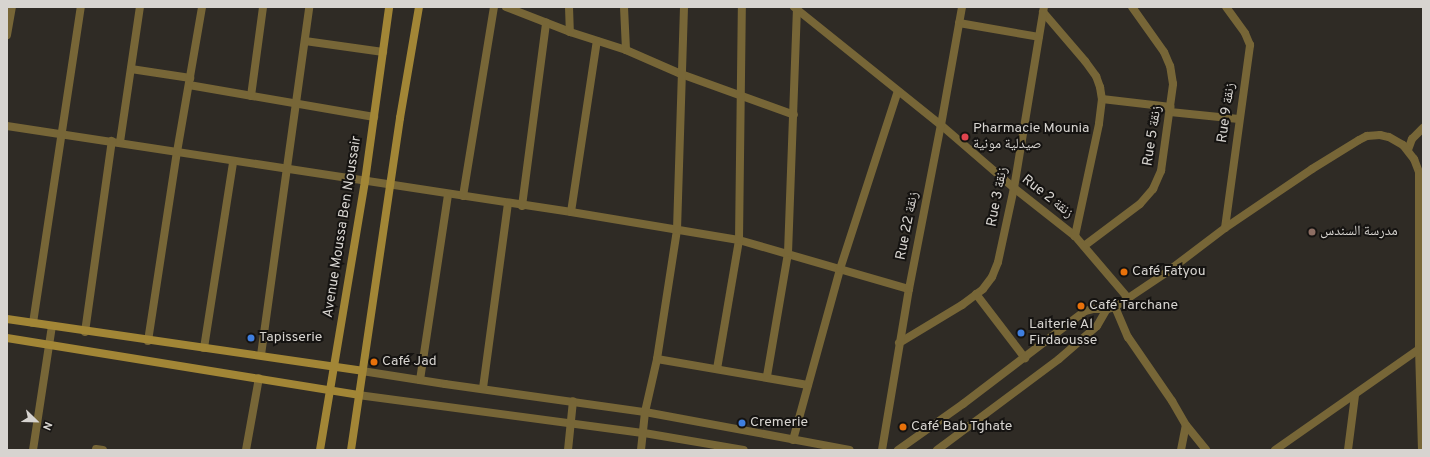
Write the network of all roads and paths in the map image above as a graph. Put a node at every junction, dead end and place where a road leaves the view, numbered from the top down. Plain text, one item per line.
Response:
1 (12, 7) edge
2 (81, 7) edge
3 (140, 7) edge
4 (202, 7) edge
5 (262, 7) edge
6 (309, 7) edge
7 (389, 7) edge
8 (419, 7) edge
9 (494, 7) edge
10 (506, 7) edge
11 (569, 7) edge
12 (624, 7) edge
13 (684, 7) edge
14 (742, 7) edge
15 (962, 7) edge
16 (1132, 7) edge
17 (1226, 7) edge
18 (796, 8) edge
19 (1043, 9) edge
20 (546, 23) junction
21 (959, 23) junction
22 (570, 32) junction
23 (7, 35) edge
24 (1039, 37) junction
25 (305, 41) junction
26 (597, 41) junction
27 (626, 50) junction
28 (382, 52) junction
29 (131, 69) junction
30 (681, 74) junction
31 (189, 81) junction
32 (898, 91) junction
33 (251, 96) junction
34 (740, 96) junction
35 (1102, 99) junction
36 (296, 104) junction
37 (1170, 109) junction
38 (794, 115) junction
39 (374, 117) junction
40 (1239, 119) junction
41 (941, 125) junction
42 (7, 126) edge
43 (1423, 128) edge
44 (61, 134) junction
45 (116, 142) junction
46 (1408, 150) junction
47 (177, 152) junction
48 (233, 162) junction
49 (287, 169) junction
50 (365, 181) junction
51 (390, 186) junction
52 (1014, 188) junction
53 (448, 194) junction
54 (462, 196) junction
55 (508, 203) junction
56 (522, 206) junction
57 (571, 212) junction
58 (1225, 228) junction
59 (677, 230) junction
60 (1075, 236) junction
61 (739, 240) junction
62 (1084, 246) junction
63 (788, 253) junction
64 (840, 269) junction
65 (909, 289) junction
66 (976, 294) junction
67 (1128, 298) junction
68 (1111, 308) junction
69 (7, 319) edge
70 (33, 323) junction
71 (52, 326) junction
72 (85, 332) junction
73 (7, 338) edge
74 (148, 341) junction
75 (899, 343) junction
76 (1420, 343) edge
77 (49, 344) junction
78 (204, 348) junction
79 (261, 355) junction
80 (1025, 358) junction
81 (656, 359) junction
82 (334, 366) junction
83 (717, 369) junction
84 (362, 371) junction
85 (767, 376) junction
86 (259, 378) junction
87 (420, 380) junction
88 (808, 385) junction
89 (482, 388) junction
90 (330, 390) junction
91 (358, 395) junction
92 (1355, 395) junction
93 (573, 401) junction
94 (645, 412) junction
95 (570, 423) junction
96 (1186, 425) junction
97 (644, 433) junction
98 (793, 440) junction
99 (723, 448) edge
100 (33, 450) edge
101 (246, 450) edge
102 (320, 450) edge
103 (351, 450) edge
104 (568, 450) edge
105 (641, 450) edge
106 (744, 450) edge
107 (850, 450) edge
108 (882, 450) edge
109 (898, 450) edge
110 (937, 450) edge
111 (1182, 450) edge
112 (1206, 450) edge
113 (1275, 450) edge
114 (1348, 450) edge
115 (1422, 450) edge

1 - 23 street
2 - 44 street
3 - 29 street
4 - 31 street
5 - 33 street
6 - 25 street
7 - 28 street, Avenue Moussa Ben Noussair
8 - 51 street
9 - 54 street
10 - 20 street
11 - 22 street
12 - 27 street
13 - 30 street
14 - 34 street
15 - 21 street, Rue 22 زنقة
16 - 37 street, Rue 5 زنقة
17 - 40 street, Rue 9 زنقة
18 - 32 street, Rue 2 زنقة
18 - 38 street
19 - 24 street, Rue 3 زنقة
19 - 35 street
20 - 22 street
20 - 56 street
21 - 24 street
21 - 41 street, Rue 22 زنقة
22 - 26 street
24 - 52 street, Rue 3 زنقة
25 - 28 street
25 - 36 street
26 - 27 street
26 - 57 street
27 - 30 street
28 - 39 street, Avenue Moussa Ben Noussair
29 - 31 street
29 - 45 street
30 - 34 street
30 - 59 street
31 - 33 street
31 - 47 street
32 - 41 street, Rue 2 زنقة
32 - 64 street
33 - 36 street
34 - 38 street
34 - 61 street
35 - 37 street
35 - 60 street
36 - 39 street
36 - 49 street
37 - 40 street
37 - 62 street, Rue 5 زنقة
38 - 63 street
39 - 50 street, Avenue Moussa Ben Noussair
40 - 58 street, Rue 9 زنقة
41 - 52 street, Rue 2 زنقة
41 - 65 street, Rue 22 زنقة
42 - 44 street
43 - 46 street
44 - 45 street
44 - 70 street
45 - 47 street
45 - 72 street
46 - 58 street
46 - 76 street
47 - 48 street
47 - 74 street
48 - 49 street
48 - 78 street
49 - 50 street
49 - 79 street
50 - 51 street
50 - 82 street, Avenue Moussa Ben Noussair
51 - 53 street
51 - 84 street
52 - 60 street, Rue 2 زنقة
52 - 66 street, Rue 3 زنقة
53 - 54 street
53 - 87 street
54 - 55 street
55 - 56 street
55 - 89 street
56 - 57 street
57 - 59 street
58 - 67 street
59 - 61 street
59 - 81 street
60 - 62 street, Rue 2 زنقة
61 - 63 street
61 - 83 street
62 - 67 street, Rue 2 زنقة
63 - 64 street
63 - 85 street
64 - 65 street
64 - 88 street
65 - 75 street, Rue 22 زنقة
66 - 75 street, Rue 3 زنقة
66 - 80 street
67 - 68 street
68 - 80 street
68 - 96 street
68 - 110 street
69 - 70 street
70 - 71 street
71 - 72 street
71 - 77 street
72 - 74 street
73 - 77 street
74 - 78 street
75 - 108 street, Rue 22 زنقة
76 - 92 street
76 - 115 street
77 - 86 street
77 - 100 street
78 - 79 street
79 - 82 street
80 - 109 street
81 - 83 street
81 - 94 street
82 - 84 street
82 - 90 street, Avenue Moussa Ben Noussair
83 - 85 street
84 - 87 street
84 - 91 street
85 - 88 street
86 - 90 street
86 - 101 street
87 - 89 street
88 - 98 street
89 - 93 street
90 - 91 street
90 - 102 street, Avenue Moussa Ben Noussair
91 - 95 street
91 - 103 street
92 - 113 street
92 - 114 street
93 - 94 street
93 - 95 street
94 - 97 street
94 - 98 street
95 - 97 street
95 - 104 street
96 - 111 street
96 - 112 street
97 - 99 street
97 - 105 street
98 - 107 street
99 - 106 street

